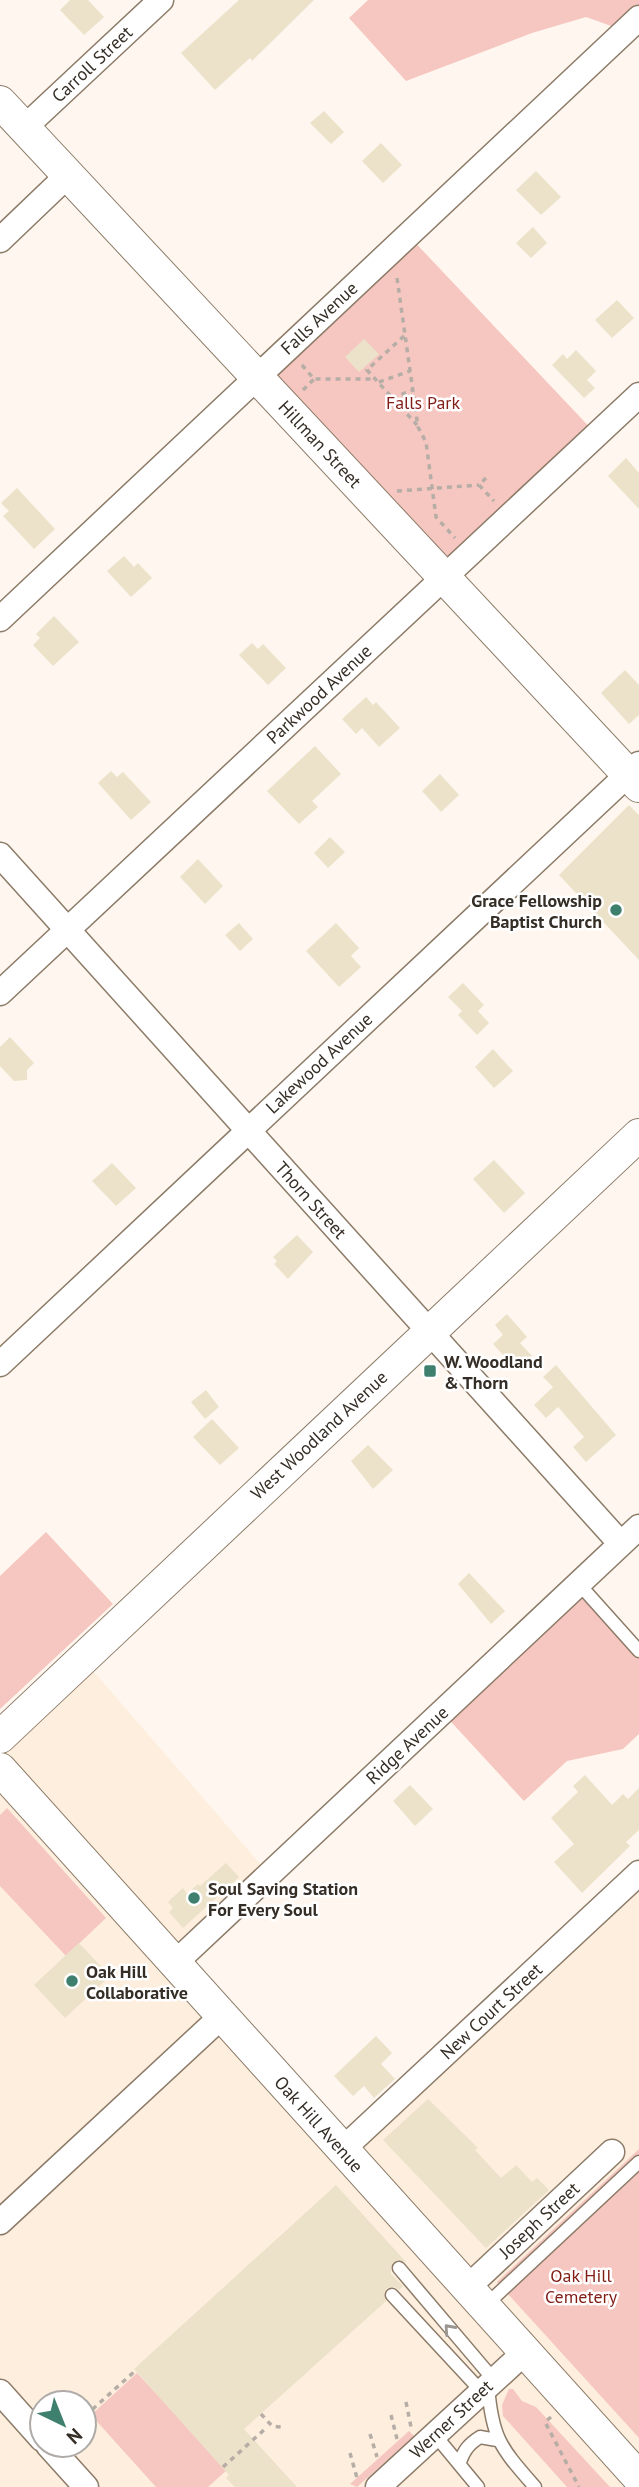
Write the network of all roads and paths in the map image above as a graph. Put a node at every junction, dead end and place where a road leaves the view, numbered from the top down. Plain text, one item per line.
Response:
1 (161, 0) edge
2 (639, 18) edge
3 (0, 102) edge
4 (24, 128) junction
5 (68, 175) junction
6 (0, 240) edge
7 (396, 276) dead end
8 (405, 335) junction
9 (302, 365) dead end
10 (410, 371) junction
11 (257, 377) junction
12 (314, 379) junction
13 (377, 381) junction
14 (413, 390) junction
15 (300, 393) dead end
16 (639, 395) edge
17 (392, 398) junction
18 (418, 427) junction
19 (486, 478) dead end
20 (479, 485) junction
21 (432, 488) junction
22 (393, 491) dead end
23 (495, 502) dead end
24 (456, 539) dead end
25 (444, 578) junction
26 (0, 619) edge
27 (635, 774) edge
28 (0, 855) edge
29 (68, 930) junction
30 (0, 993) edge
31 (248, 1130) junction
32 (639, 1135) edge
33 (429, 1331) junction
34 (0, 1364) edge
35 (630, 1536) edge
36 (579, 1584) junction
37 (639, 1651) edge
38 (0, 1737) edge
39 (2, 1775) edge
40 (639, 1873) edge
41 (175, 1963) junction
42 (222, 2015) junction
43 (343, 2150) junction
44 (612, 2152) dead end
45 (639, 2162) edge
46 (0, 2222) edge
47 (399, 2268) dead end
48 (392, 2295) dead end
49 (475, 2298) junction
50 (525, 2352) junction
51 (135, 2371) dead end
52 (488, 2386) junction
53 (0, 2392) edge
54 (406, 2402) dead end
55 (98, 2404) edge
56 (261, 2414) dead end
57 (391, 2415) dead end
58 (553, 2416) dead end
59 (28, 2423) edge
60 (281, 2427) dead end
61 (265, 2429) dead end
62 (423, 2432) junction
63 (370, 2434) dead end
64 (497, 2440) junction
65 (398, 2441) dead end
66 (349, 2453) dead end
67 (61, 2459) edge
68 (378, 2459) dead end
69 (460, 2462) junction
70 (223, 2467) dead end
71 (639, 2478) edge
72 (367, 2483) edge
73 (86, 2487) edge
74 (478, 2487) edge
75 (534, 2487) edge
76 (579, 2487) edge

1 - 4 street, Carroll Street
2 - 11 street, Falls Avenue
3 - 4 street, Hillman Street
4 - 5 street, Hillman Street
5 - 6 street
5 - 11 street, Hillman Street
7 - 8 path
8 - 10 path
8 - 13 path
9 - 12 path
10 - 13 path
10 - 14 path
11 - 25 street, Hillman Street
11 - 26 street, Falls Avenue
12 - 13 path
12 - 15 path
13 - 17 path
14 - 17 path
14 - 18 path
16 - 25 street, Parkwood Avenue
17 - 18 path
18 - 21 path
19 - 20 path
20 - 21 path
20 - 23 path
21 - 22 path
21 - 24 path
25 - 27 street, Hillman Street
25 - 29 street, Parkwood Avenue
27 - 31 street, Lakewood Avenue
28 - 29 street, Thorn Street
29 - 30 street, Parkwood Avenue
29 - 31 street, Thorn Street
31 - 33 street, Thorn Street
31 - 34 street, Lakewood Avenue
32 - 33 street, West Woodland Avenue
33 - 35 street, Thorn Street
33 - 38 street, West Woodland Avenue
35 - 36 street, Ridge Avenue
36 - 37 lane
36 - 41 street, Ridge Avenue
39 - 41 street, Oak Hill Avenue
40 - 43 street, New Court Street
41 - 42 street, Oak Hill Avenue
42 - 43 street, Oak Hill Avenue
42 - 46 street
43 - 49 street, Oak Hill Avenue
44 - 49 street, Joseph Street
45 - 49 lane
52 -> 47 lane
48 - 52 lane
49 - 50 street, Oak Hill Avenue
50 - 52 street, Werner Street
50 - 71 street, Oak Hill Avenue
51 - 55 path
52 - 62 street, Werner Street
52 - 64 lane
53 - 59 street
54 - 62 path
56 - 60 path
57 - 65 path
58 - 76 path
61 - 70 path
62 - 69 lane
62 - 72 street, Werner Street
63 - 68 path
64 - 69 lane
64 - 75 lane
66 - 72 path
67 - 73 street
69 - 74 lane

